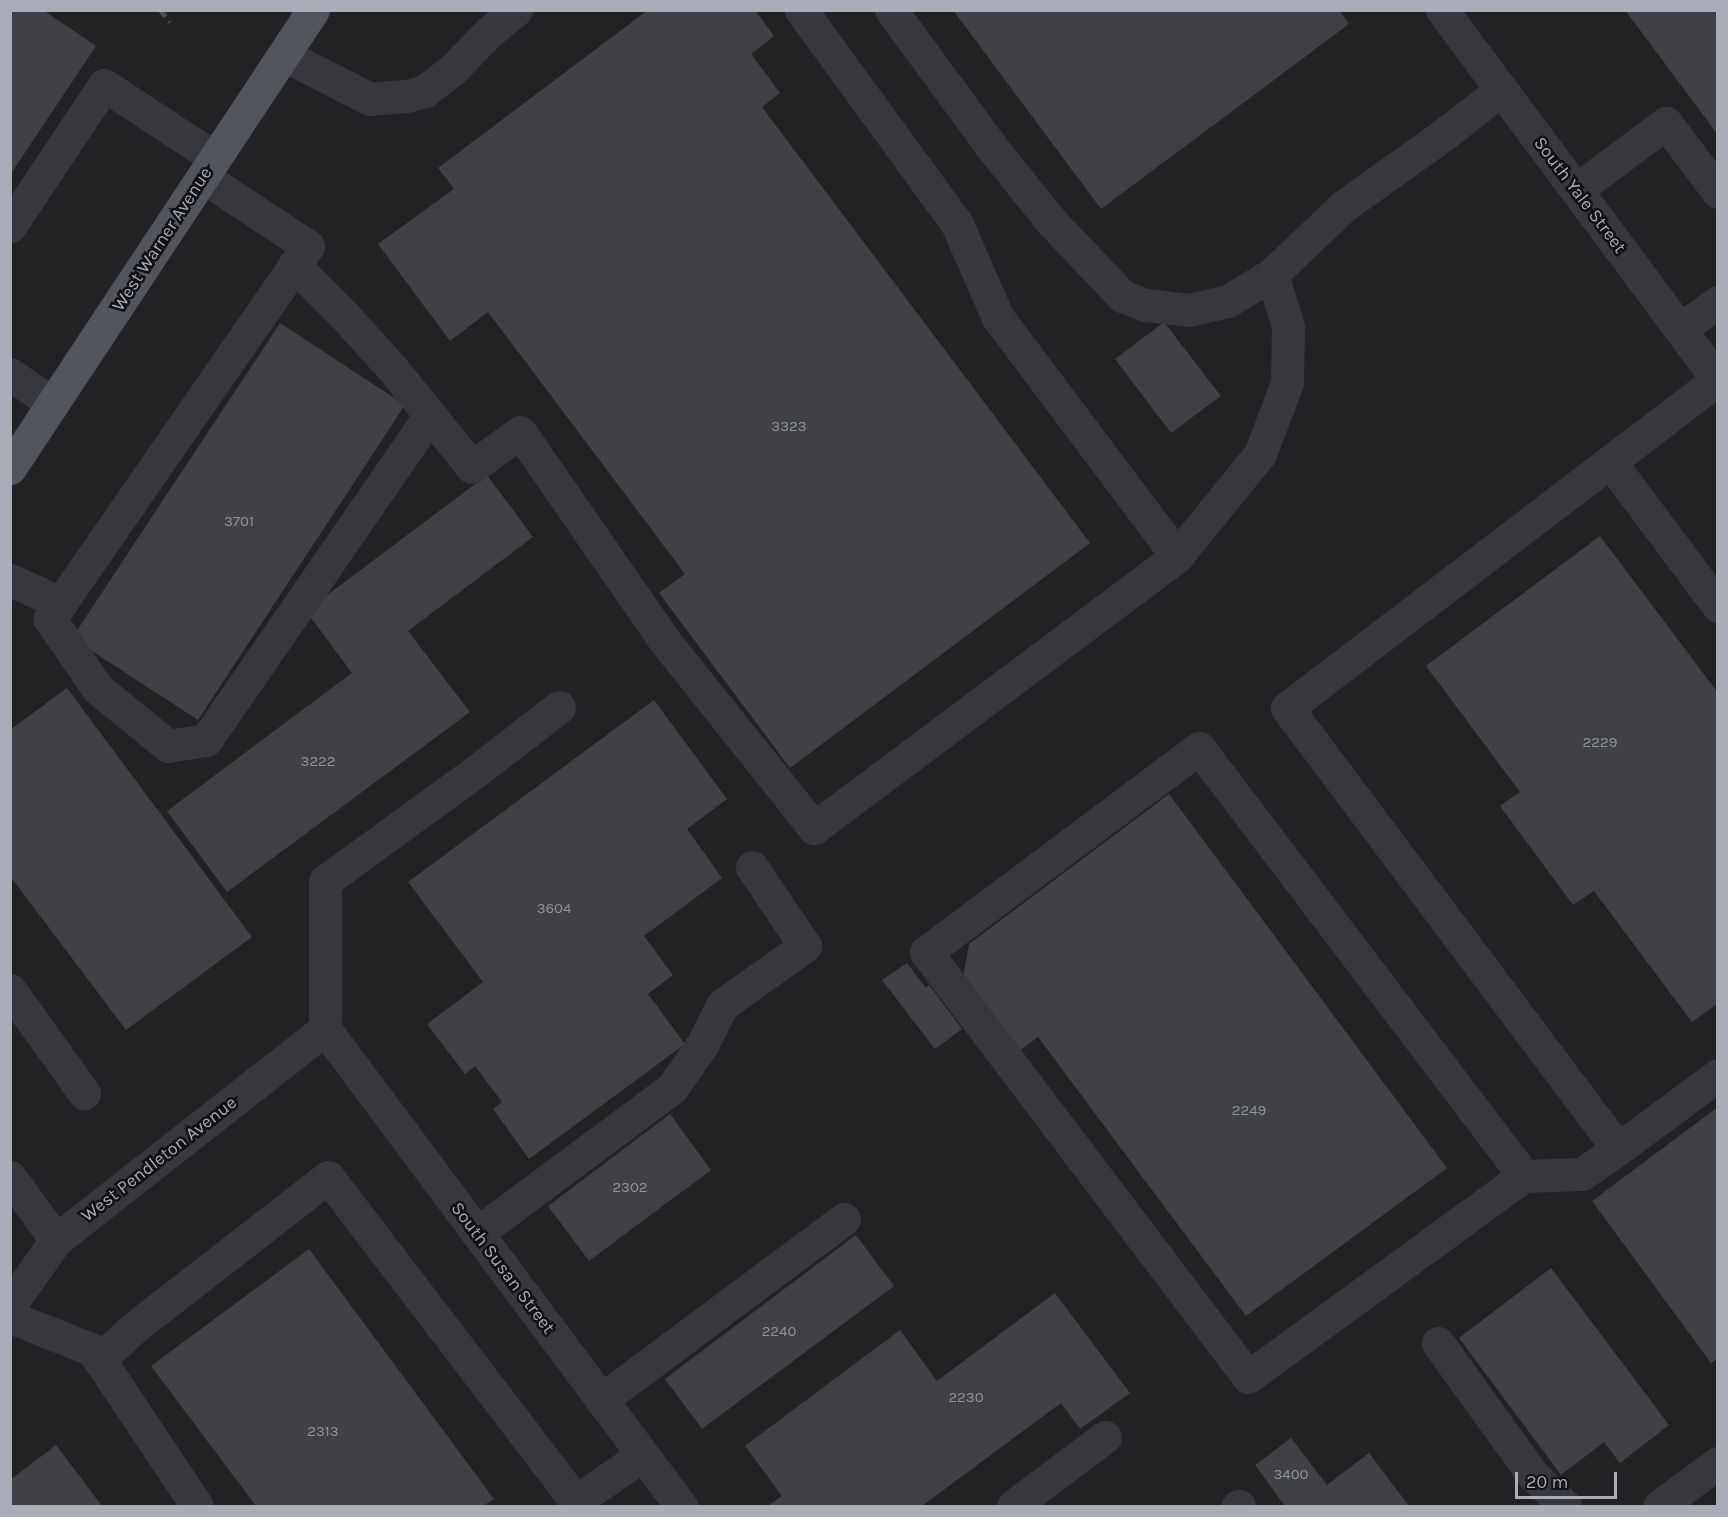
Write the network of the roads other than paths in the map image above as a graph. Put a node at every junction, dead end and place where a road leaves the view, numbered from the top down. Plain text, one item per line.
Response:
1 (313, 10) edge
2 (516, 10) edge
3 (801, 10) edge
4 (891, 10) edge
5 (1442, 10) edge
6 (284, 55) junction
7 (1501, 90) junction
8 (209, 167) junction
9 (1576, 190) junction
10 (1718, 192) edge
11 (10, 226) edge
12 (294, 265) junction
13 (1272, 274) junction
14 (1718, 302) edge
15 (1680, 329) junction
16 (10, 374) edge
17 (1717, 380) edge
18 (53, 404) junction
19 (430, 415) junction
20 (1611, 463) junction
21 (10, 468) edge
22 (1177, 556) junction
23 (10, 580) edge
24 (61, 603) junction
25 (1718, 606) edge
26 (559, 707) dead end
27 (752, 867) dead end
28 (10, 990) edge
29 (325, 1029) junction
30 (1718, 1075) edge
31 (84, 1093) dead end
32 (1618, 1149) junction
33 (1524, 1176) junction
34 (10, 1177) edge
35 (844, 1219) dead end
36 (477, 1233) junction
37 (56, 1240) junction
38 (10, 1305) edge
39 (10, 1317) edge
40 (1438, 1343) dead end
41 (99, 1360) junction
42 (601, 1400) junction
43 (1106, 1437) dead end
44 (643, 1455) junction
45 (1718, 1463) edge
46 (578, 1504) edge
47 (197, 1506) edge
48 (681, 1506) edge
49 (1013, 1506) edge
50 (1565, 1506) edge
51 (1659, 1506) edge

1 - 6 main road, West Warner Avenue
2 - 6 street
3 - 22 street
4 - 13 street
5 - 7 street, South Yale Street
6 - 8 main road, West Warner Avenue
7 - 9 street, South Yale Street
7 - 13 street
8 - 11 street
8 - 12 street
8 - 18 main road, West Warner Avenue
9 - 10 street
9 - 15 street, South Yale Street
12 - 19 street
12 - 24 street
13 - 22 street
14 - 15 street
15 - 17 street, South Yale Street
16 - 18 street
17 - 20 street
18 - 21 main road, West Warner Avenue
19 - 22 street
19 - 24 street
20 - 25 street
20 - 32 street
23 - 24 street
26 - 29 street
27 - 36 street
28 - 31 street
29 - 36 street, South Susan Street
29 - 37 street, West Pendleton Avenue
30 - 32 street
32 - 33 street
33 - 33 street
34 - 37 street
35 - 42 street
36 - 42 street, South Susan Street
37 - 38 street, West Pendleton Avenue
39 - 41 street
40 - 50 street
41 - 46 street
41 - 47 street
42 - 44 street, South Susan Street
43 - 49 street
44 - 46 street
44 - 48 street, South Susan Street
45 - 51 street

